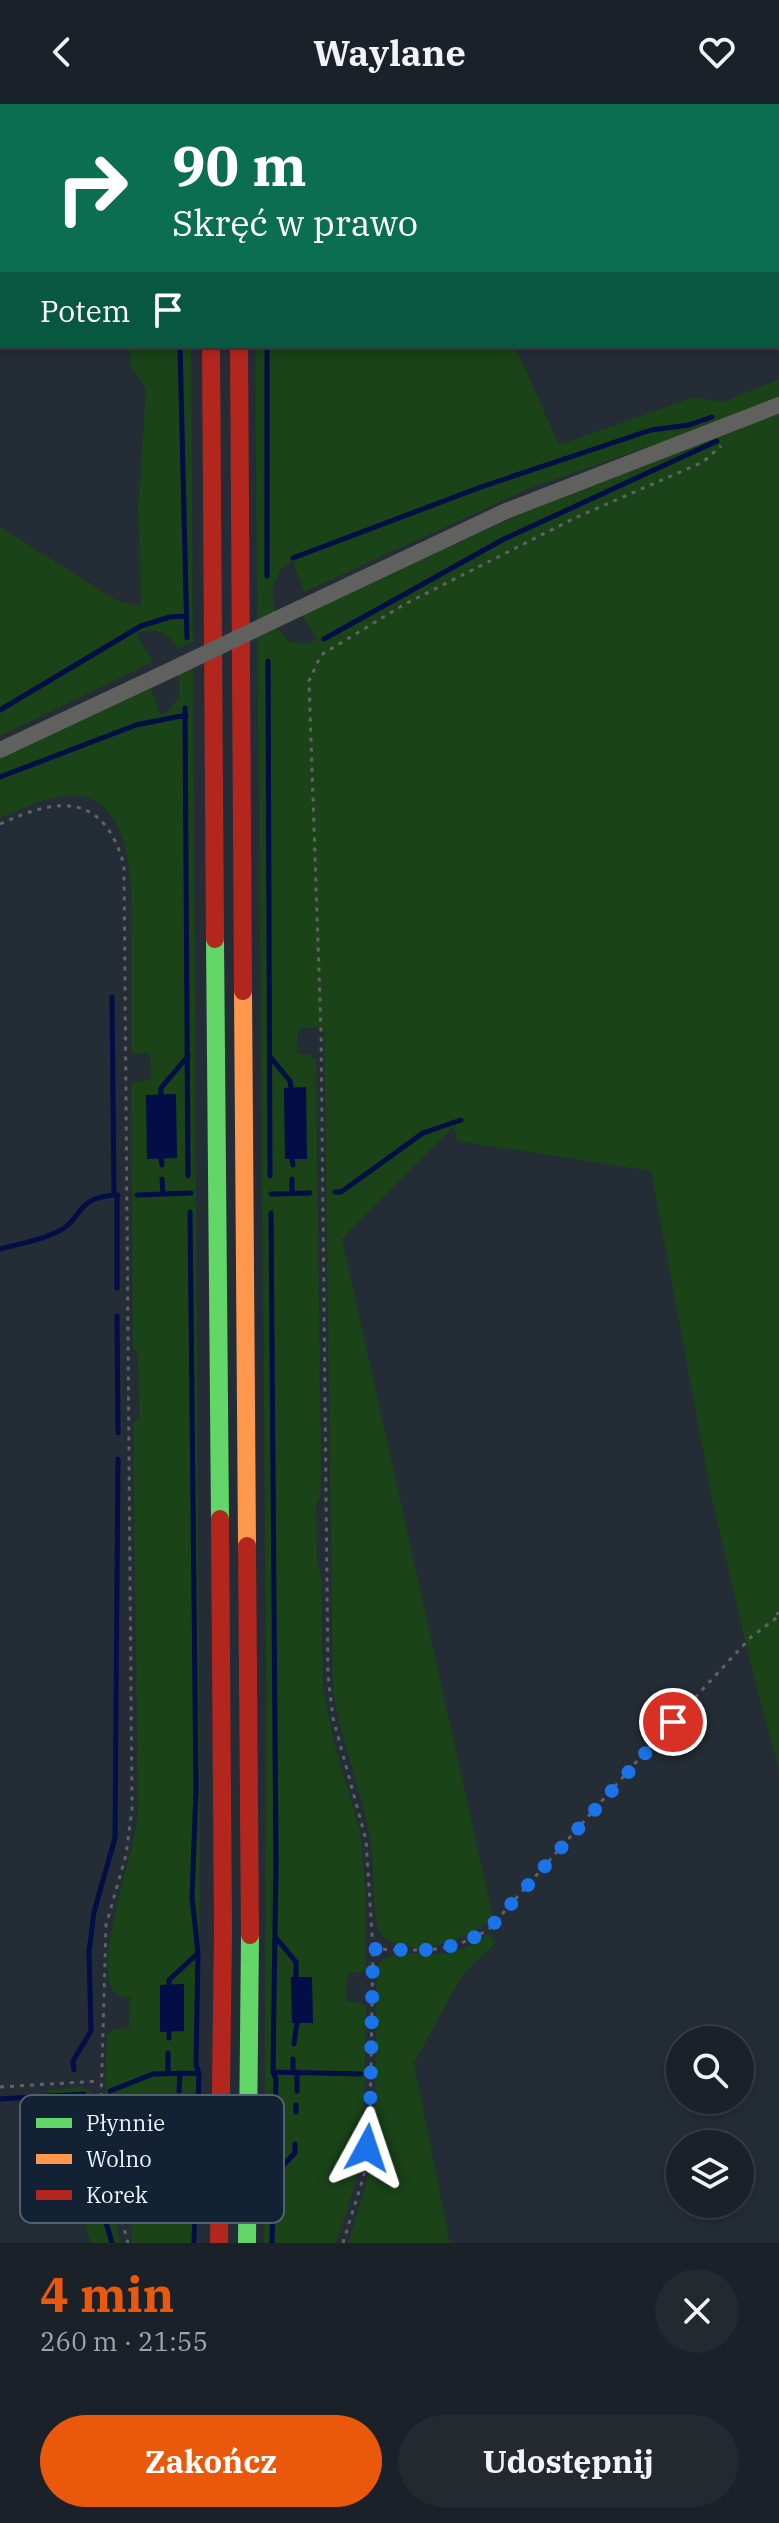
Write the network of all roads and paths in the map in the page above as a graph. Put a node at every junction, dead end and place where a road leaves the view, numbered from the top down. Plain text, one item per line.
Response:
1 (211, 348) edge
2 (239, 348) edge
3 (779, 405) edge
4 (725, 428) junction
5 (0, 750) edge
6 (0, 824) edge
7 (778, 1614) edge
8 (373, 1949) junction
9 (101, 2081) junction
10 (0, 2087) edge
11 (101, 2095) edge
12 (221, 2095) edge
13 (248, 2095) edge
14 (123, 2223) edge
15 (219, 2223) edge
16 (247, 2223) edge
17 (128, 2243) edge
18 (219, 2243) edge
19 (247, 2243) edge
20 (343, 2243) edge

1 - 12 highway
2 - 13 highway
3 - 4 street
4 - 5 street, bridge
4 - 8 path
6 - 9 path
7 - 8 path
8 - 20 path
9 - 10 path
9 - 11 path
14 - 17 path
15 - 18 highway
16 - 19 highway

